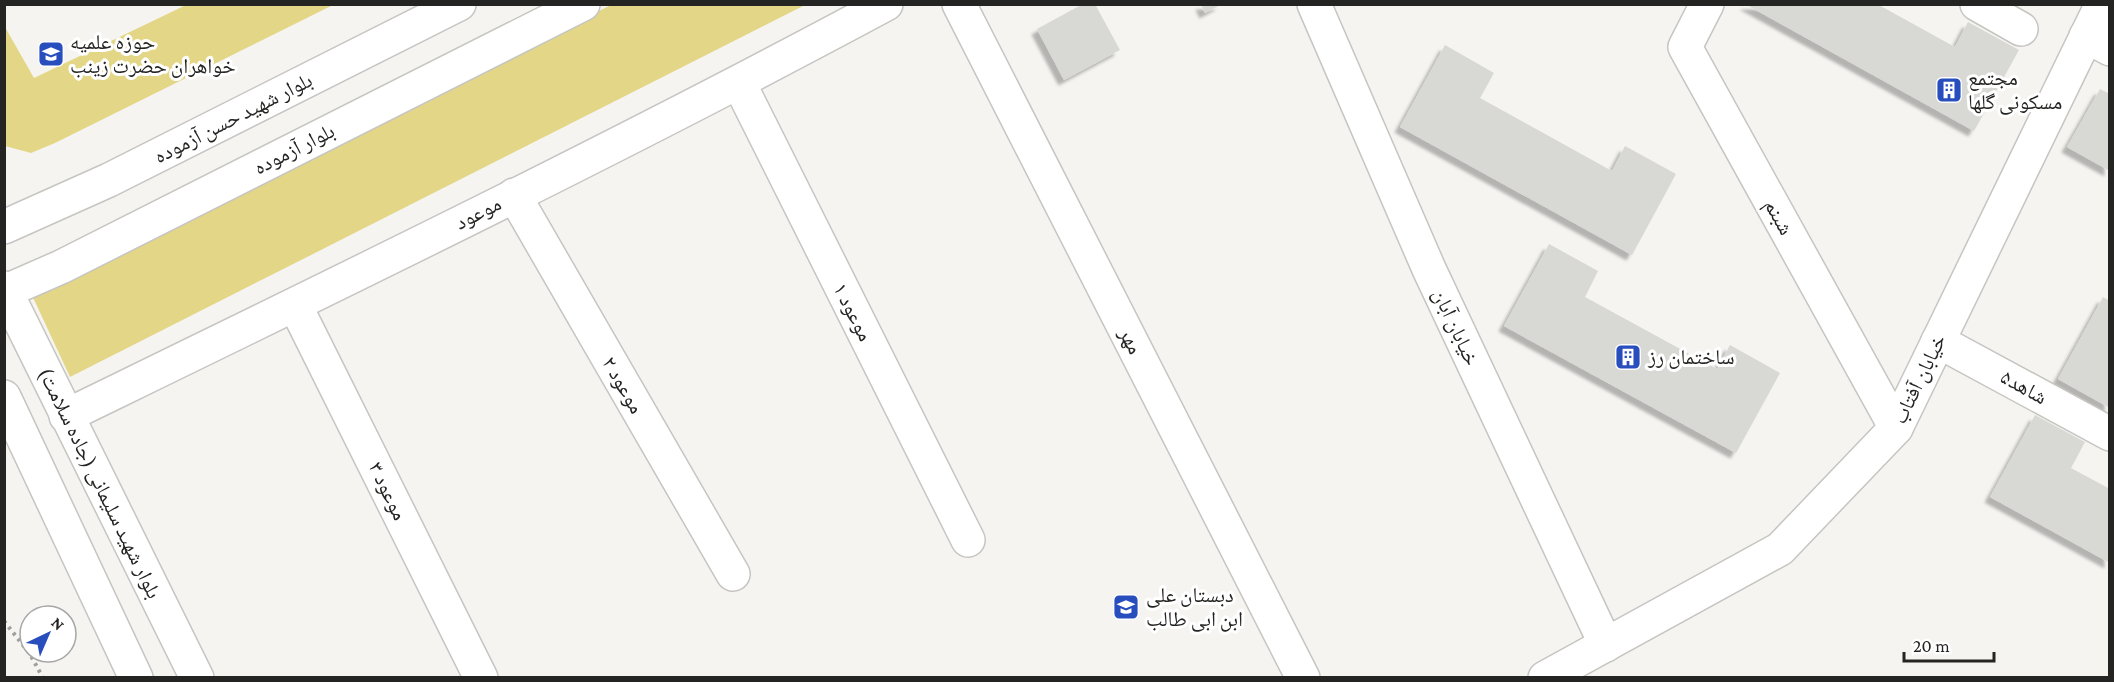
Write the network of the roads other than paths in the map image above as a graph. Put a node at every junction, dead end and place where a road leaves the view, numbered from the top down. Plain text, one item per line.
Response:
1 (459, 4) edge
2 (583, 4) edge
3 (886, 4) edge
4 (959, 4) edge
5 (1314, 4) edge
6 (1707, 4) edge
7 (1977, 4) edge
8 (2102, 4) edge
9 (2021, 29) dead end
10 (2098, 42) edge
11 (739, 83) junction
12 (514, 195) junction
13 (4, 227) edge
14 (5, 290) edge
15 (295, 305) junction
16 (1938, 341) junction
17 (4, 397) edge
18 (66, 416) junction
19 (1896, 428) junction
20 (2109, 434) edge
21 (968, 540) dead end
22 (733, 574) dead end
23 (1606, 645) junction
24 (136, 678) edge
25 (196, 678) edge
26 (481, 678) edge
27 (1303, 678) edge
28 (1545, 678) edge

1 - 13 street, بلوار شهید حسن آزموده
2 - 14 street, بلوار آزموده
3 - 11 street, موعود
4 - 27 street, مهر
5 - 23 street, خیابان آبان
6 - 19 street, شبنم
7 - 9 street
8 - 10 street, خیابان آفتاب
10 - 16 street, خیابان آفتاب
11 - 12 street, موعود
11 - 21 street, موعود ۱
12 - 15 street, موعود
12 - 22 street, موعود ۲
14 - 18 street, بلوار شهید سلیمانی (جاده سلامت)
15 - 18 street, موعود
15 - 26 street, موعود ۳
16 - 19 street, خیابان آفتاب
16 - 20 street, شاهد۵
17 - 24 street
18 - 25 street, بلوار شهید سلیمانی (جاده سلامت)
19 - 23 street, خیابان آفتاب
23 - 28 street, خیابان آفتاب

